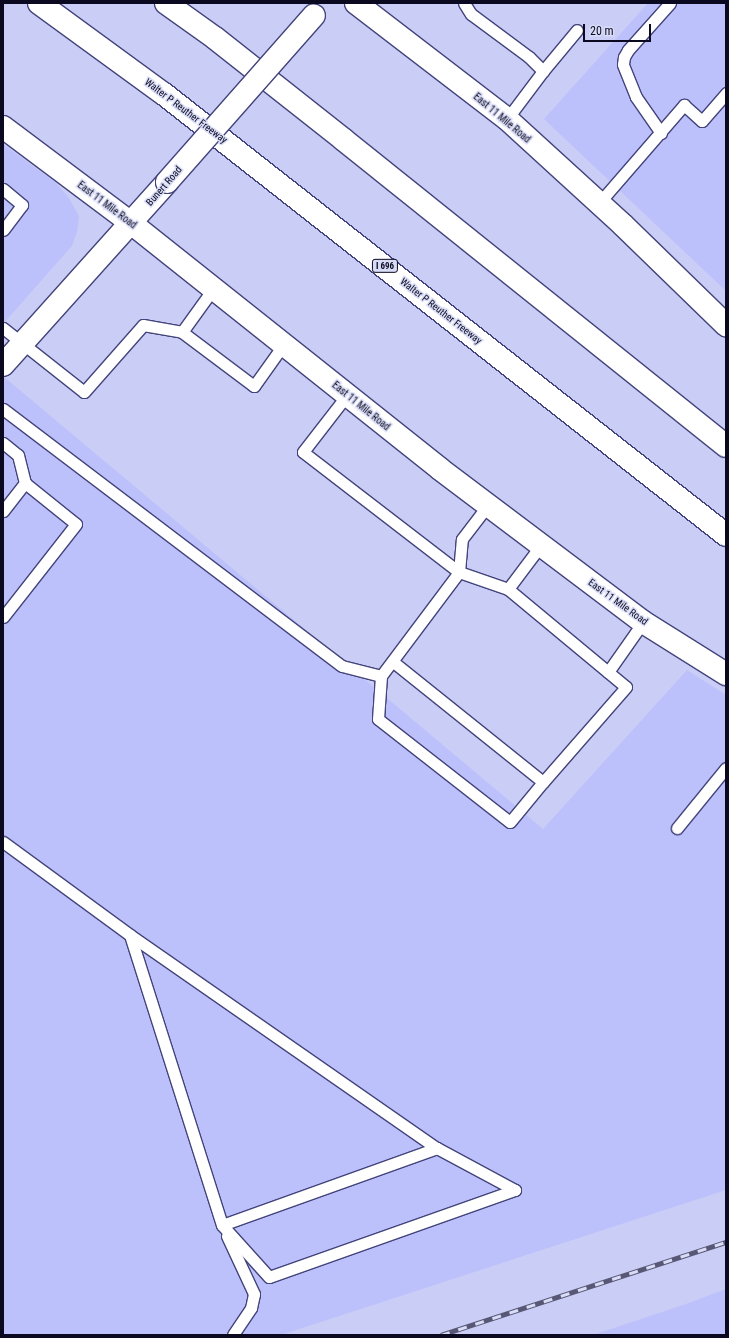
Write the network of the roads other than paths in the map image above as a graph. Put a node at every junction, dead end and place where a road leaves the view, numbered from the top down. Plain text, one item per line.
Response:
1 (39, 3) edge
2 (166, 3) edge
3 (356, 3) edge
4 (464, 3) edge
5 (670, 3) edge
6 (318, 9) edge
7 (577, 30) dead end
8 (544, 71) junction
9 (726, 93) edge
10 (507, 119) junction
11 (3, 127) edge
12 (661, 133) junction
13 (3, 189) edge
14 (599, 203) junction
15 (131, 223) junction
16 (3, 230) edge
17 (213, 289) junction
18 (726, 325) edge
19 (3, 328) edge
20 (182, 332) junction
21 (23, 344) junction
22 (284, 344) junction
23 (3, 366) edge
24 (347, 395) junction
25 (3, 409) edge
26 (3, 443) edge
27 (726, 446) edge
28 (25, 483) junction
29 (488, 505) junction
30 (3, 511) edge
31 (726, 535) edge
32 (541, 545) junction
33 (459, 572) junction
34 (508, 589) junction
35 (3, 617) edge
36 (643, 622) junction
37 (392, 661) junction
38 (608, 672) junction
39 (726, 674) edge
40 (381, 676) junction
41 (726, 768) edge
42 (543, 782) junction
43 (677, 828) dead end
44 (3, 842) edge
45 (130, 935) junction
46 (437, 1148) junction
47 (222, 1225) junction
48 (233, 1335) edge

1 - 31 main road, Walter P Reuther Freeway / I 696
2 - 27 main road
3 - 10 main road, East 11 Mile Road
4 - 8 lane
5 - 12 lane
6 - 15 main road, Bunert Road, bridge
7 - 8 lane
8 - 10 lane
9 - 12 lane
10 - 14 main road, East 11 Mile Road
11 - 15 main road, East 11 Mile Road
12 - 14 lane
13 - 16 lane
14 - 18 main road, East 11 Mile Road
15 - 17 main road, East 11 Mile Road
15 - 21 main road, Bunert Road
17 - 20 lane
17 - 22 main road, East 11 Mile Road
19 - 21 lane
20 - 21 lane
20 - 22 lane
21 - 23 main road, Bunert Road
22 - 24 main road, East 11 Mile Road
24 - 29 main road, East 11 Mile Road
24 - 33 lane
25 - 40 lane
26 - 28 lane
28 - 30 lane
28 - 35 lane
29 - 32 main road, East 11 Mile Road
29 - 33 lane
32 - 34 lane
32 - 36 main road, East 11 Mile Road
33 - 34 lane
33 - 37 lane
34 - 38 lane
36 - 38 lane
36 - 39 main road, East 11 Mile Road
37 - 40 lane
37 - 42 lane
38 - 42 lane
40 - 42 lane
41 - 43 lane
44 - 45 lane
45 - 46 lane
45 - 47 lane
46 - 47 lane
46 - 47 lane
47 - 48 lane

